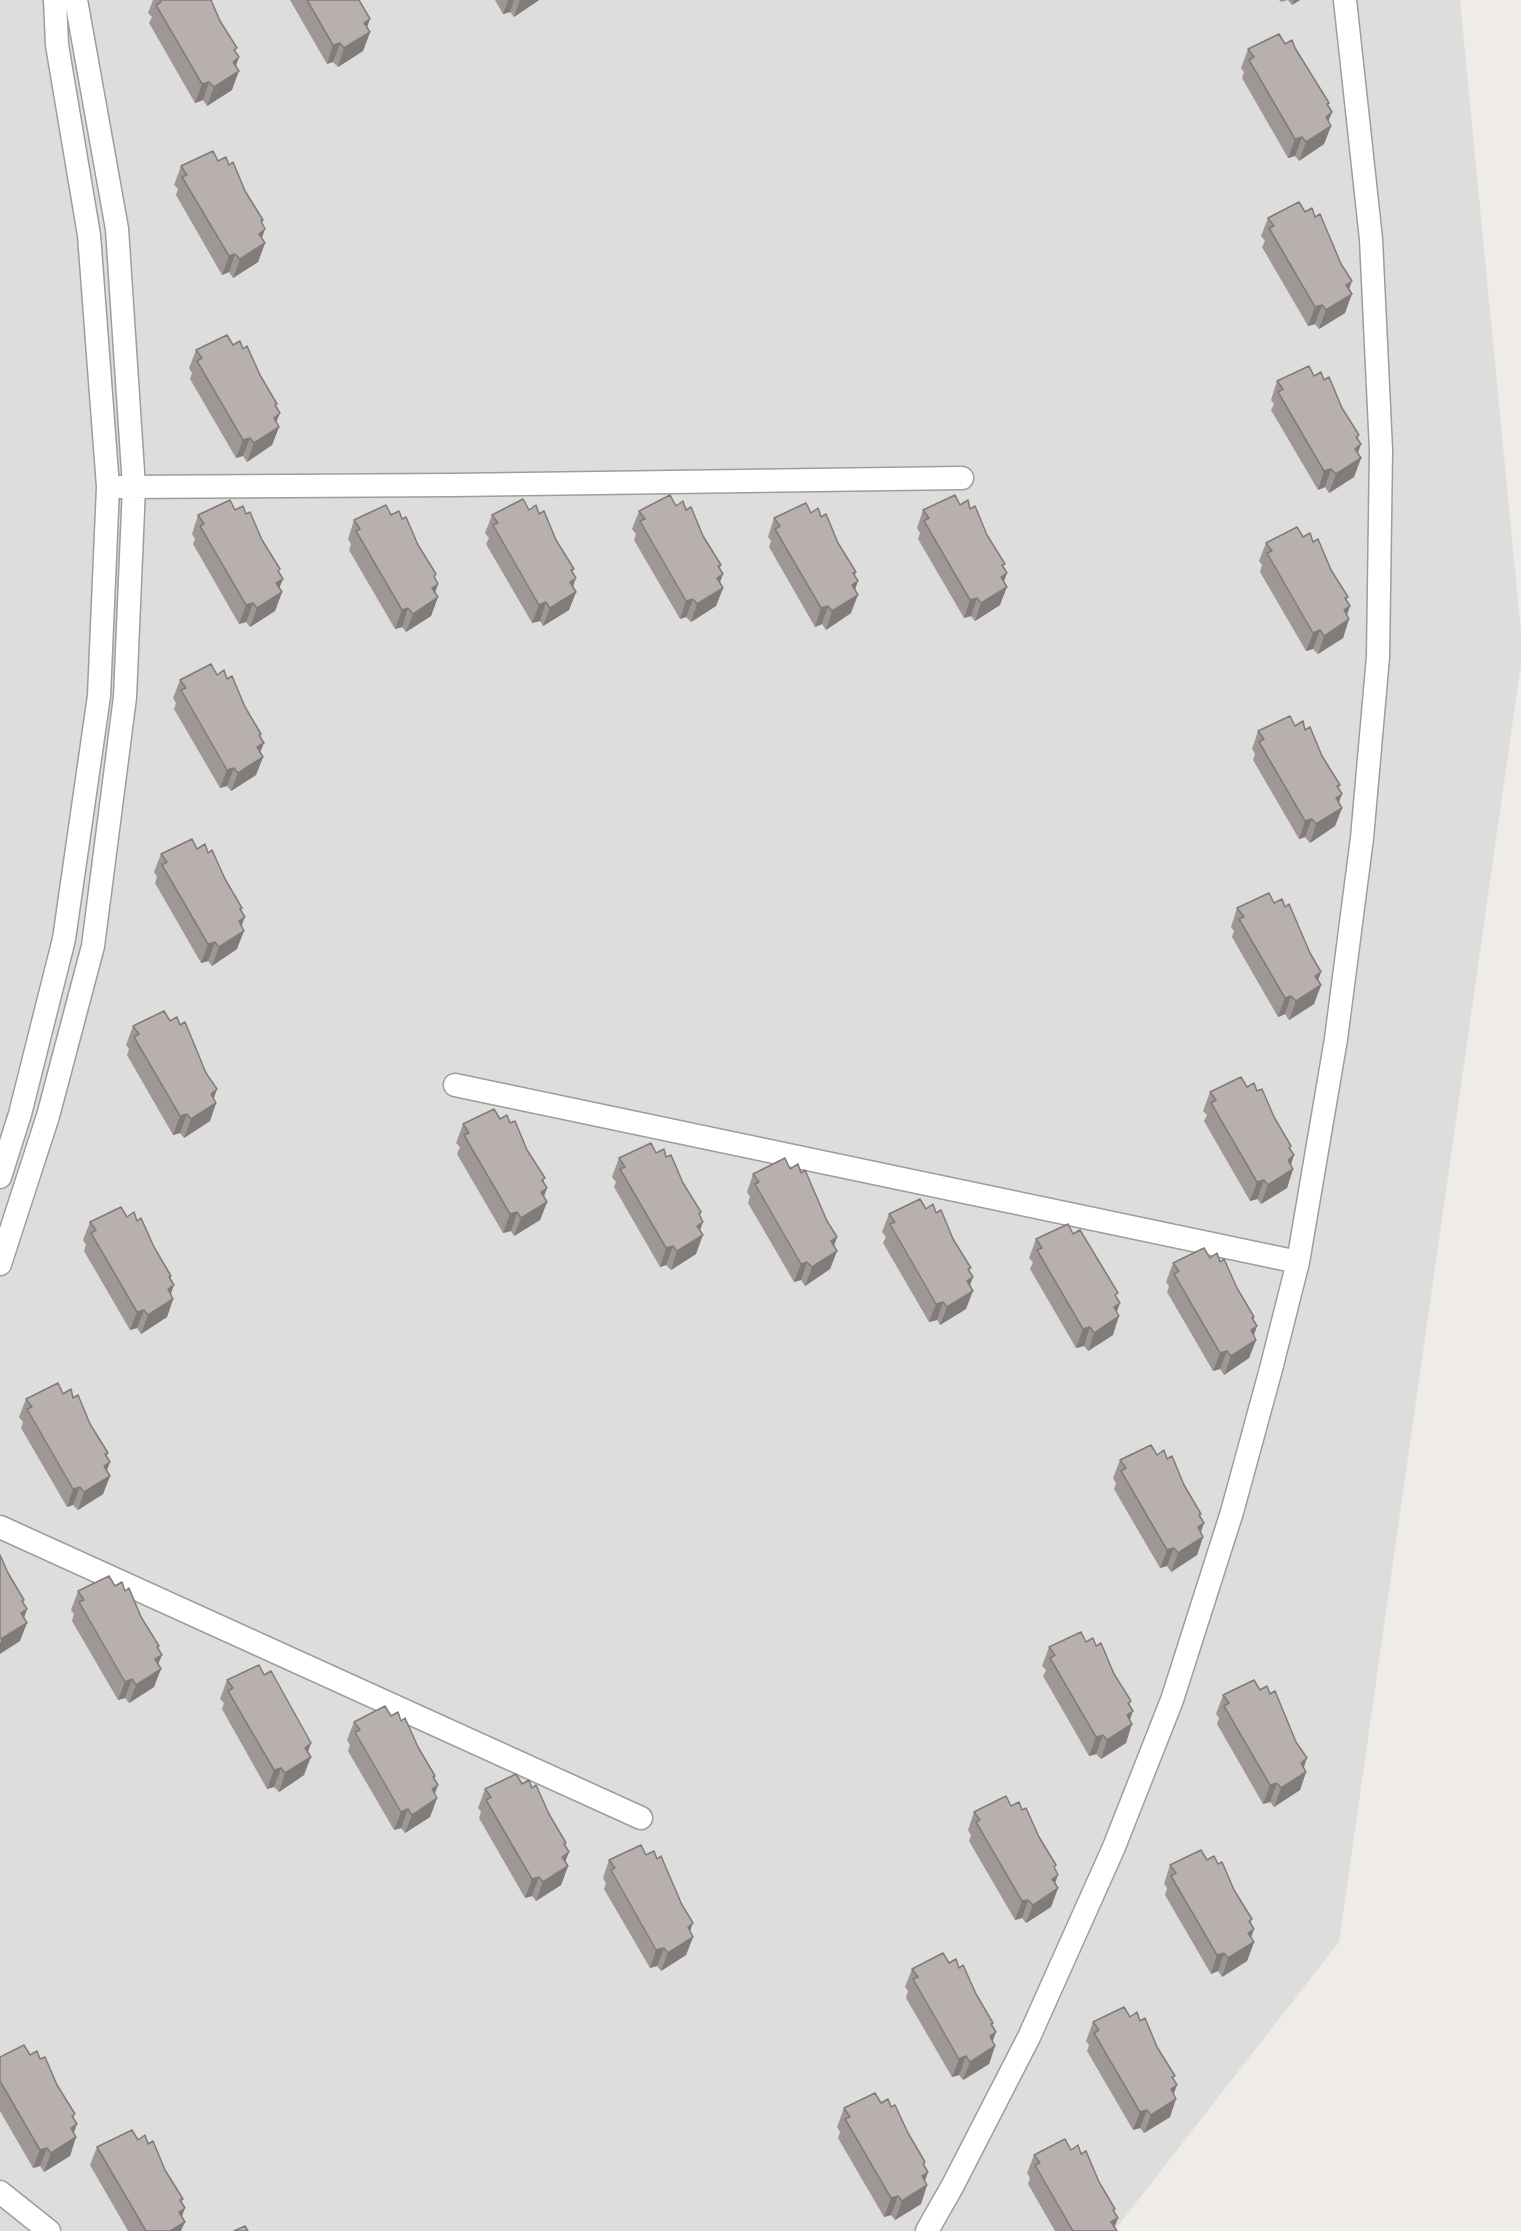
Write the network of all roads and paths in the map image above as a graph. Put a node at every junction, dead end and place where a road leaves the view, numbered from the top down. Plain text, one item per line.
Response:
1 (55, 0) edge
2 (76, 0) edge
3 (1345, 0) edge
4 (962, 478) dead end
5 (108, 487) junction
6 (134, 487) junction
7 (455, 1085) dead end
8 (0, 1177) edge
9 (1298, 1262) junction
10 (0, 1264) edge
11 (0, 1527) edge
12 (641, 1818) dead end
13 (0, 2192) edge
14 (49, 2231) edge
15 (927, 2231) edge

1 - 5 street
2 - 6 street
3 - 9 street
4 - 6 street
5 - 6 street
5 - 8 street
6 - 10 street
7 - 9 street
9 - 15 street
11 - 12 street
13 - 14 street

